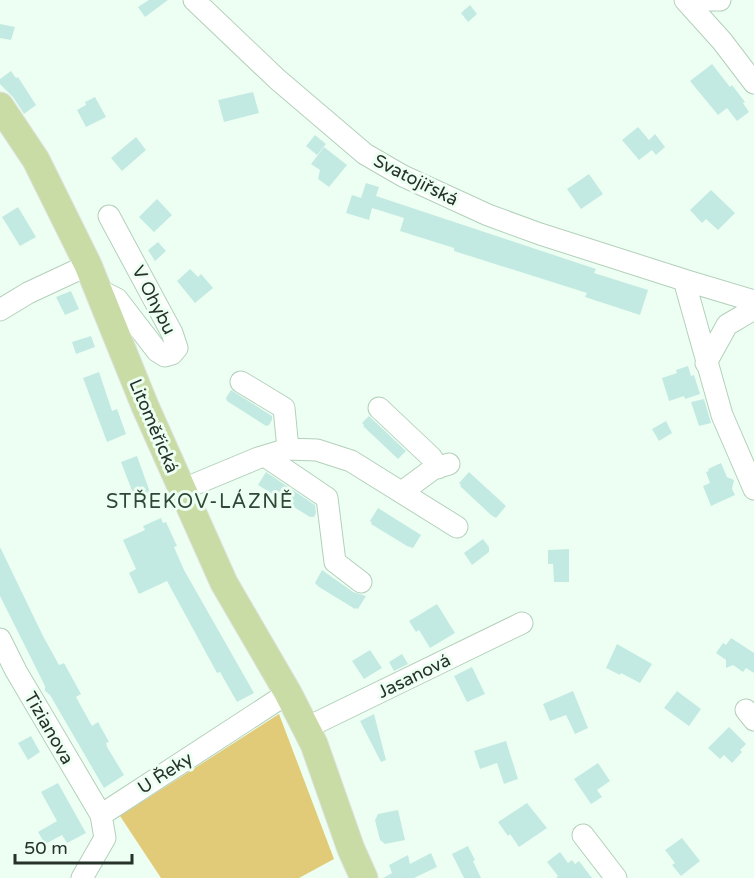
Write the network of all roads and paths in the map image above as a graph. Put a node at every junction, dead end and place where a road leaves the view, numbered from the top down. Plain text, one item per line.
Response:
1 (194, 0) edge
2 (685, 0) edge
3 (693, 0) edge
4 (720, 0) edge
5 (754, 83) edge
6 (0, 106) edge
7 (109, 216) dead end
8 (93, 277) junction
9 (684, 280) junction
10 (754, 301) edge
11 (754, 309) edge
12 (0, 310) edge
13 (706, 363) junction
14 (241, 382) dead end
15 (379, 408) dead end
16 (288, 449) junction
17 (265, 456) junction
18 (754, 489) edge
19 (181, 490) junction
20 (402, 492) junction
21 (457, 527) dead end
22 (361, 582) dead end
23 (522, 623) dead end
24 (0, 639) edge
25 (288, 693) junction
26 (306, 728) junction
27 (101, 815) junction
28 (583, 835) dead end
29 (82, 878) edge
30 (364, 878) edge
31 (616, 878) edge

1 - 9 street, Svatojiřská
2 - 5 street
3 - 4 street
6 - 8 main road, Litoměřická
7 - 8 street, V Ohybu
8 - 12 street
8 - 19 main road, Litoměřická
9 - 10 street, Svatojiřská
9 - 13 street
11 - 13 street
13 - 18 street
14 - 16 street
15 - 20 street
16 - 17 street
16 - 20 street
17 - 19 street
17 - 22 street
19 - 25 main road, Litoměřická
20 - 21 street
23 - 26 street, Jasanová
24 - 27 street, Tizianova
25 - 26 main road, Litoměřická
25 - 27 street, U Řeky
26 - 30 main road, Litoměřická
27 - 29 street
28 - 31 street

